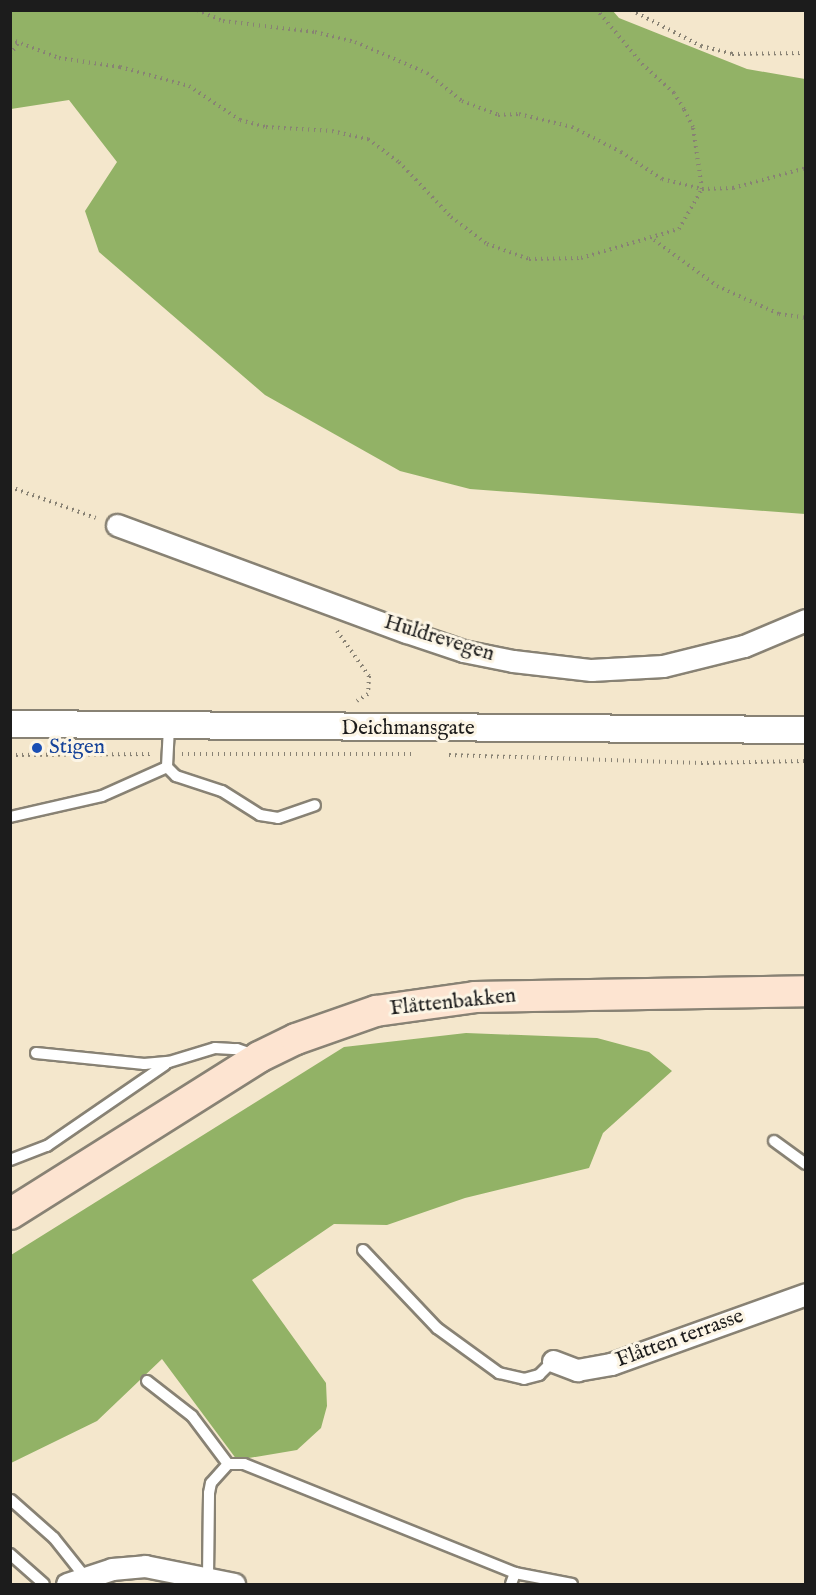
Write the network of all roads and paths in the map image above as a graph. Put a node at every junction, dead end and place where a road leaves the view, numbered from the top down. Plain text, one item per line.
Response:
1 (197, 10) edge
2 (597, 10) edge
3 (631, 10) edge
4 (10, 39) edge
5 (18, 43) junction
6 (806, 53) edge
7 (10, 56) edge
8 (805, 169) edge
9 (702, 189) junction
10 (653, 239) junction
11 (806, 318) edge
12 (10, 487) edge
13 (117, 525) joint
14 (311, 595) junction
15 (806, 620) edge
16 (10, 724) edge
17 (169, 727) junction
18 (337, 729) junction
19 (806, 730) edge
20 (10, 754) edge
21 (167, 754) junction
22 (420, 754) dead end
23 (444, 754) dead end
24 (806, 761) edge
25 (167, 767) junction
26 (315, 805) dead end
27 (10, 817) edge
28 (806, 991) edge
29 (36, 1053) dead end
30 (260, 1057) junction
31 (169, 1062) junction
32 (774, 1141) dead end
33 (10, 1160) edge
34 (806, 1164) edge
35 (10, 1214) edge
36 (363, 1250) dead end
37 (806, 1294) edge
38 (553, 1361) joint
39 (147, 1381) dead end
40 (228, 1464) junction
41 (11, 1500) edge
42 (10, 1554) edge
43 (515, 1573) junction
44 (208, 1577) junction
45 (76, 1581) edge
46 (44, 1584) edge
47 (234, 1584) edge
48 (511, 1584) edge
49 (572, 1584) edge

1 - 9 path
2 - 9 path
3 - 6 path
4 - 5 path
5 - 7 path
5 - 10 path
8 - 9 path
9 - 10 path
10 - 11 path
12 - 13 path
13 - 14 street, Huldrevegen
14 - 15 street, Huldrevegen
14 - 18 path
16 - 17 street, Deichmansgate
17 - 18 street, Deichmansgate
17 - 21 lane
18 - 19 street, Deichmansgate
20 - 21 path
21 - 22 path
21 - 25 lane
23 - 24 path
25 - 26 lane
25 - 27 lane
28 - 30 main road, Flåttenbakken
29 - 31 lane
30 - 31 lane
30 - 35 main road, Flåttenbakken
31 - 33 lane
32 - 34 lane
36 - 38 lane
37 - 38 street, Flåtten terrasse
39 - 40 lane
40 - 43 lane
40 - 44 lane
41 - 45 lane
42 - 46 lane
43 - 48 lane
43 - 49 lane
44 - 45 street
44 - 47 street

